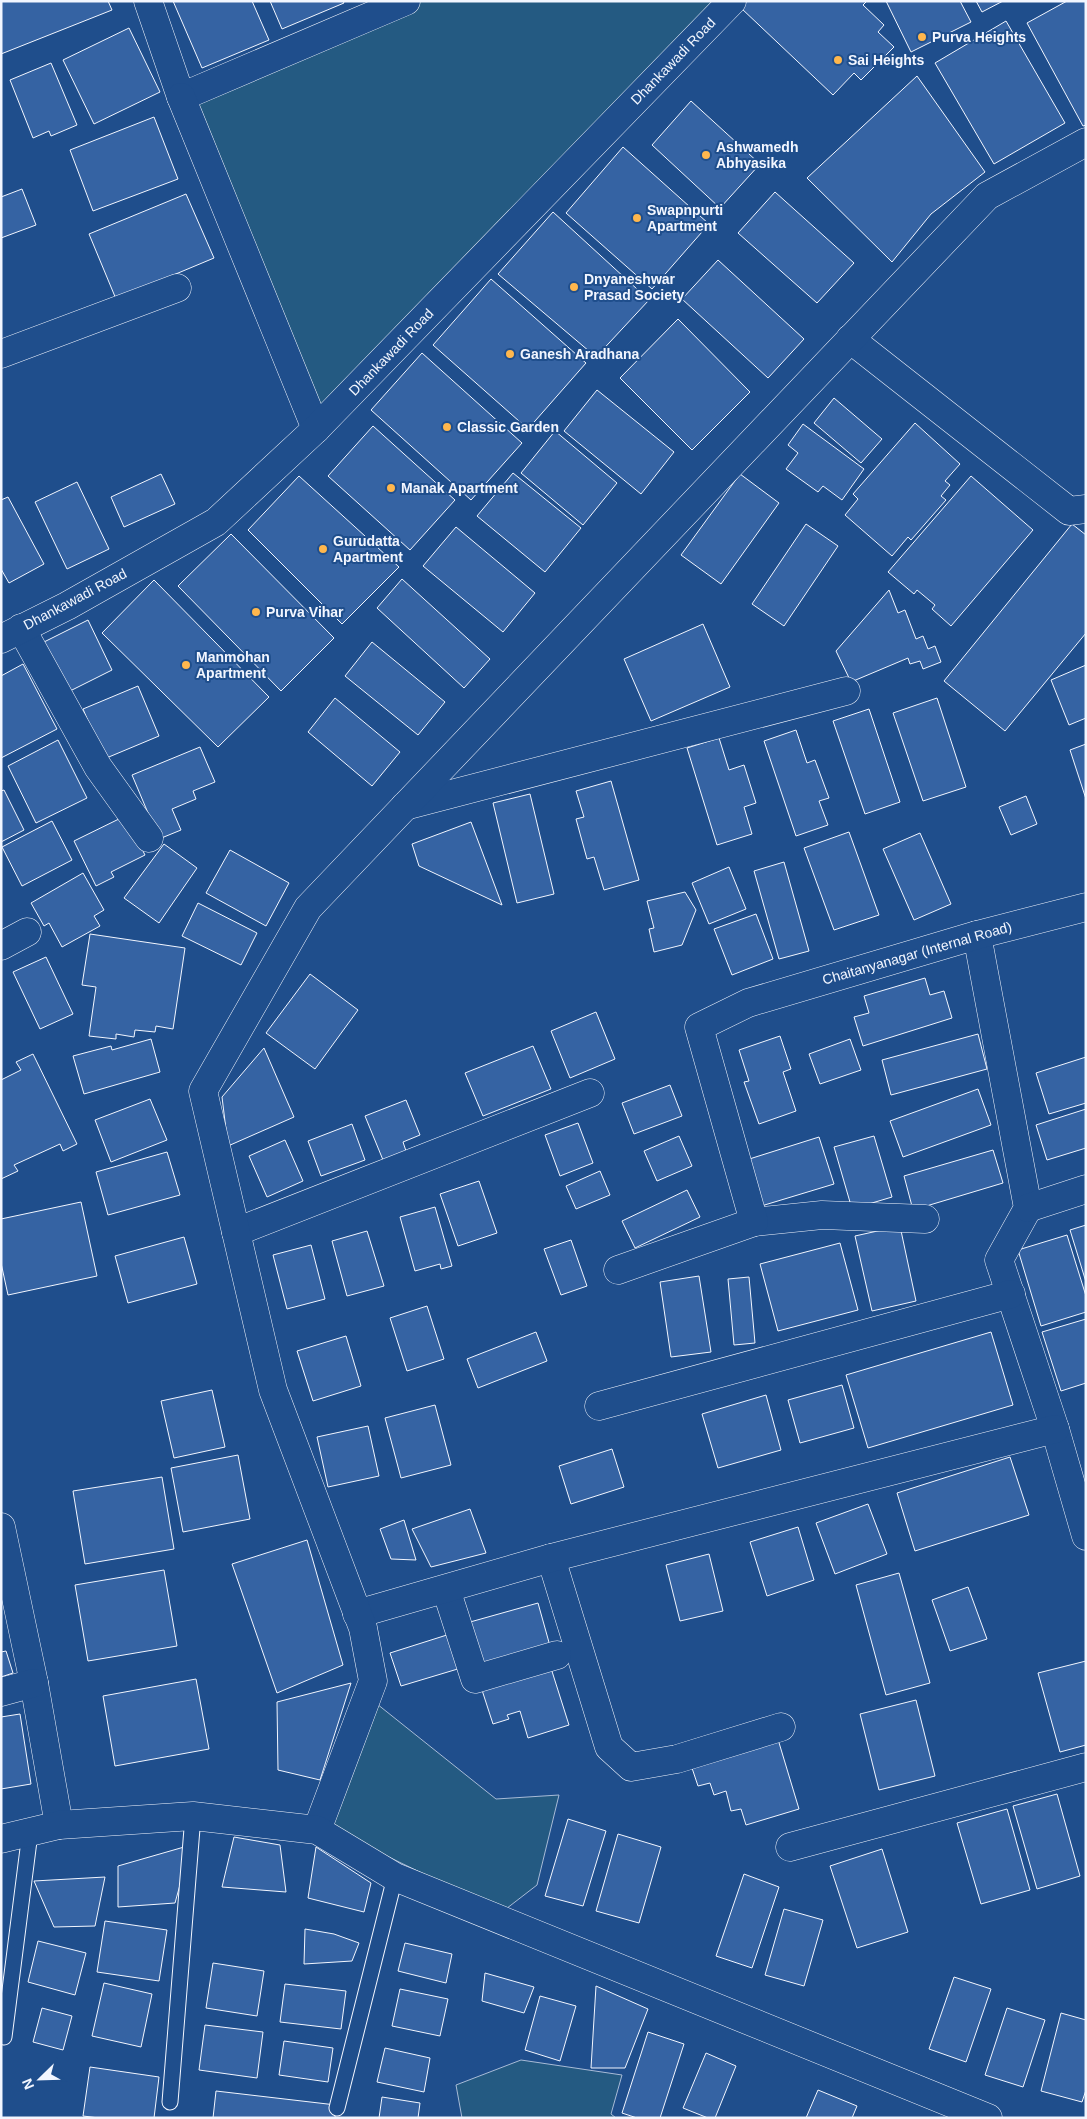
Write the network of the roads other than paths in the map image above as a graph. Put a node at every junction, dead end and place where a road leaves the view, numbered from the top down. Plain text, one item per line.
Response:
1 (148, 1) edge
2 (406, 1) edge
3 (732, 1) edge
4 (376, 7) edge
5 (181, 97) junction
6 (1086, 142) edge
7 (176, 288) dead end
8 (850, 339) junction
9 (1, 354) edge
10 (316, 429) junction
11 (1086, 509) edge
12 (11, 633) edge
13 (846, 691) dead end
14 (405, 806) junction
15 (149, 838) dead end
16 (1086, 907) edge
17 (27, 932) dead end
18 (977, 935) junction
19 (1, 946) edge
20 (590, 1093) dead end
21 (1086, 1189) edge
22 (1028, 1208) junction
23 (925, 1219) dead end
24 (754, 1222) junction
25 (236, 1232) junction
26 (618, 1270) dead end
27 (1011, 1294) junction
28 (599, 1406) dead end
29 (1055, 1429) junction
30 (1, 1527) edge
31 (1086, 1536) edge
32 (551, 1558) junction
33 (446, 1589) junction
34 (357, 1614) junction
35 (557, 1655) dead end
36 (34, 1684) junction
37 (1, 1692) edge
38 (781, 1727) dead end
39 (1086, 1767) edge
40 (193, 1816) junction
41 (59, 1825) junction
42 (317, 1830) junction
43 (30, 1833) junction
44 (1, 1839) edge
45 (790, 1847) dead end
46 (395, 1878) junction
47 (4, 2037) dead end
48 (170, 2102) dead end
49 (337, 2108) dead end
50 (988, 2118) edge

1 - 5 street
2 - 4 street
3 - 10 street, Dhankawadi Road
4 - 5 street
5 - 10 street
6 - 8 street
7 - 9 street
8 - 11 street
8 - 14 street
10 - 12 street, Dhankawadi Road
12 - 15 street
13 - 14 street
14 - 25 street
16 - 18 street, Chaitanyanagar (Internal Road)
17 - 19 street
18 - 22 street
18 - 24 street, Chaitanyanagar (Internal Road)
20 - 25 street
21 - 22 street
22 - 27 street
23 - 24 street
24 - 26 street
25 - 34 street
27 - 28 street
27 - 29 street
29 - 31 street
29 - 32 street
30 - 36 street
32 - 33 street
32 - 38 street
33 - 34 street
33 - 35 street
34 - 42 street
36 - 37 street
36 - 41 street
39 - 45 street
40 - 41 street
40 - 42 street
40 - 48 lane
41 - 43 street
42 - 46 street
43 - 44 street
43 - 47 lane
46 - 49 lane
46 - 50 street

